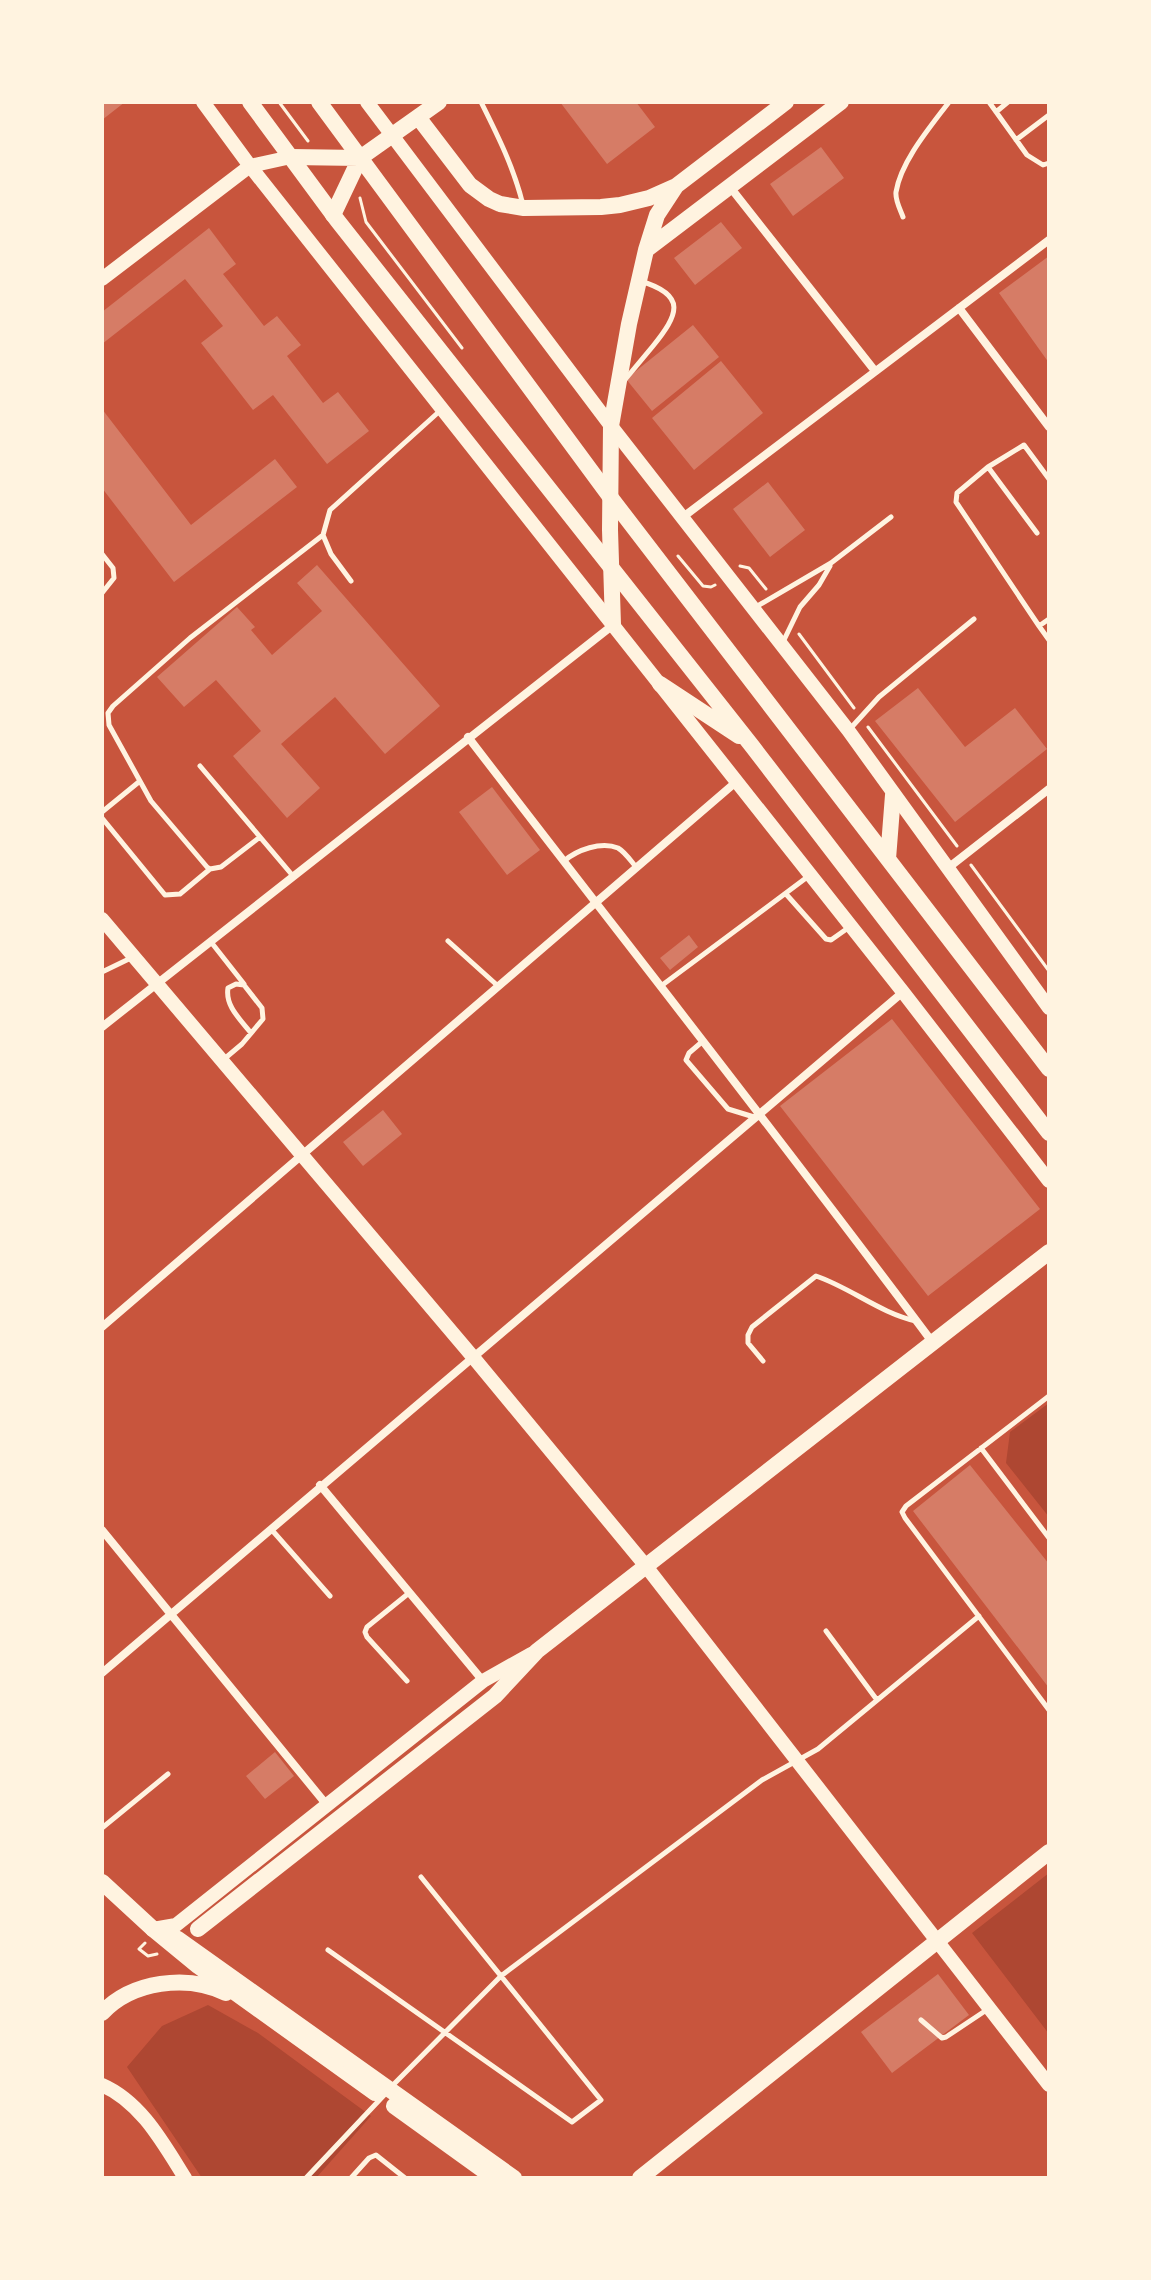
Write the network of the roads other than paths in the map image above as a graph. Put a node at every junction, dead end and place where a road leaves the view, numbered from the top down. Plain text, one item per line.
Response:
1 (203, 102) edge
2 (250, 102) edge
3 (319, 102) edge
4 (367, 102) edge
5 (439, 102) edge
6 (481, 102) edge
7 (786, 102) edge
8 (841, 102) edge
9 (949, 102) edge
10 (989, 102) edge
11 (1008, 102) edge
12 (996, 112) junction
13 (1049, 115) edge
14 (418, 117) junction
15 (392, 135) junction
16 (1016, 140) junction
17 (291, 157) junction
18 (360, 158) junction
19 (1049, 163) edge
20 (250, 166) junction
21 (676, 186) junction
22 (730, 187) junction
23 (524, 208) junction
24 (333, 215) junction
25 (903, 217) dead end
26 (1049, 240) edge
27 (646, 250) junction
28 (102, 279) edge
29 (639, 281) junction
30 (959, 308) junction
31 (875, 371) junction
32 (618, 389) junction
33 (443, 408) junction
34 (611, 426) junction
35 (1049, 427) edge
36 (988, 467) junction
37 (1049, 479) edge
38 (611, 498) junction
39 (683, 517) junction
40 (891, 517) dead end
41 (1037, 533) dead end
42 (323, 535) junction
43 (102, 554) edge
44 (831, 563) junction
45 (611, 565) junction
46 (351, 581) dead end
47 (102, 593) edge
48 (753, 608) junction
49 (974, 619) dead end
50 (1049, 619) edge
51 (613, 625) junction
52 (1039, 626) junction
53 (1049, 640) edge
54 (782, 647) junction
55 (660, 684) junction
56 (848, 730) junction
57 (468, 737) junction
58 (752, 746) junction
59 (200, 766) dead end
60 (140, 781) junction
61 (736, 782) junction
62 (1049, 789) edge
63 (893, 795) junction
64 (102, 812) edge
65 (102, 818) edge
66 (260, 837) junction
67 (888, 859) junction
68 (564, 861) junction
69 (636, 867) junction
70 (948, 868) junction
71 (210, 869) junction
72 (810, 875) junction
73 (293, 876) junction
74 (786, 894) junction
75 (595, 902) junction
76 (102, 919) edge
77 (850, 926) junction
78 (448, 941) dead end
79 (211, 942) junction
80 (134, 957) junction
81 (102, 972) edge
82 (158, 984) junction
83 (244, 985) junction
84 (660, 986) junction
85 (498, 987) junction
86 (903, 992) junction
87 (1049, 1008) edge
88 (102, 1027) edge
89 (251, 1033) junction
90 (703, 1041) junction
91 (222, 1061) junction
92 (1049, 1069) edge
93 (756, 1114) junction
94 (1049, 1133) edge
95 (303, 1156) junction
96 (1049, 1181) edge
97 (1049, 1252) edge
98 (917, 1322) junction
99 (102, 1327) edge
100 (933, 1344) junction
101 (473, 1357) junction
102 (763, 1361) dead end
103 (1049, 1396) edge
104 (981, 1448) junction
105 (320, 1485) junction
106 (270, 1528) junction
107 (102, 1530) edge
108 (1049, 1538) edge
109 (645, 1565) junction
110 (410, 1593) junction
111 (330, 1596) dead end
112 (171, 1614) junction
113 (979, 1616) junction
114 (826, 1631) dead end
115 (537, 1651) junction
116 (102, 1673) edge
117 (407, 1681) dead end
118 (483, 1681) junction
119 (877, 1700) junction
120 (1049, 1710) edge
121 (797, 1761) junction
122 (168, 1774) dead end
123 (326, 1804) junction
124 (102, 1828) edge
125 (1049, 1852) edge
126 (421, 1877) dead end
127 (102, 1882) edge
128 (153, 1929) junction
129 (198, 1929) dead end
130 (936, 1941) junction
131 (328, 1950) dead end
132 (501, 1976) junction
133 (256, 2007) junction
134 (989, 2008) junction
135 (102, 2013) edge
136 (921, 2020) dead end
137 (445, 2033) junction
138 (102, 2085) edge
139 (1049, 2085) edge
140 (387, 2095) junction
141 (642, 2177) edge
142 (185, 2178) edge
143 (306, 2178) edge
144 (351, 2178) edge
145 (405, 2178) edge
146 (494, 2178) edge
147 (514, 2178) edge

1 - 20 street
2 - 17 main road
3 - 18 main road
4 - 15 street
5 - 14 main road
6 - 23 lane
7 - 21 main road
8 - 22 main road
9 - 25 lane
10 - 12 lane
11 - 12 lane
12 - 16 lane
13 - 16 lane
14 - 15 main road
14 - 23 main road
15 - 18 main road
15 - 34 street
16 - 19 lane
17 - 18 main road
17 - 20 street
17 - 24 main road
18 - 24 main road
18 - 38 main road
20 - 28 street
20 - 33 street
21 - 23 main road
21 - 27 main road
22 - 27 main road
22 - 31 street
24 - 45 main road
26 - 30 street
27 - 29 main road
29 - 32 main road
29 - 32 lane
30 - 31 street
30 - 35 street
31 - 39 street
32 - 34 main road
33 - 42 lane
33 - 51 street
34 - 38 main road
34 - 39 street
36 - 37 lane
36 - 41 lane
36 - 52 lane
38 - 45 main road
38 - 67 main road
39 - 48 street
40 - 44 lane
42 - 46 lane
42 - 60 lane
43 - 47 lane
44 - 48 lane
44 - 54 lane
45 - 51 main road
45 - 58 main road
48 - 54 street
49 - 56 lane
50 - 52 lane
51 - 55 street
51 - 57 street
52 - 53 lane
54 - 56 street
55 - 58 main road
55 - 61 street
56 - 63 street
57 - 68 street
57 - 73 street
58 - 94 main road
59 - 66 lane
60 - 64 lane
60 - 71 lane
61 - 69 street
61 - 72 street
62 - 70 street
63 - 67 main road
63 - 70 street
65 - 71 lane
66 - 71 lane
66 - 73 lane
67 - 92 main road
68 - 69 lane
68 - 75 street
69 - 75 street
70 - 87 street
72 - 74 lane
72 - 77 street
73 - 79 street
74 - 77 lane
74 - 84 lane
75 - 84 street
75 - 85 street
76 - 80 street
77 - 86 street
78 - 85 lane
79 - 82 street
79 - 83 lane
80 - 81 lane
80 - 82 street
82 - 88 street
82 - 91 street
83 - 89 lane
83 - 89 lane
84 - 90 street
85 - 95 street
86 - 93 street
86 - 96 street
89 - 91 lane
90 - 93 street
90 - 93 lane
91 - 95 street
93 - 98 street
93 - 101 street
95 - 99 street
95 - 101 street
97 - 100 main road
98 - 100 street
98 - 102 lane
100 - 109 main road
101 - 105 street
101 - 109 street
103 - 104 lane
104 - 108 lane
104 - 113 lane
105 - 106 street
105 - 110 street
106 - 111 lane
106 - 112 street
107 - 112 street
109 - 115 main road
109 - 121 street
110 - 117 lane
110 - 118 street
112 - 116 street
112 - 123 street
113 - 119 lane
113 - 120 lane
114 - 119 lane
115 - 118 street
115 - 129 main road
118 - 123 street
119 - 121 lane
121 - 130 street
121 - 132 lane
122 - 124 lane
123 - 128 street
125 - 130 main road
126 - 132 lane
127 - 128 main road
128 - 133 main road
128 - 140 main road
130 - 134 street
130 - 141 main road
131 - 137 lane
132 - 137 lane
132 - 137 lane
133 - 135 main road
133 - 140 main road
134 - 136 lane
134 - 139 street
137 - 140 lane
138 - 142 street
140 - 143 lane
140 - 146 main road
140 - 147 main road
144 - 145 lane

